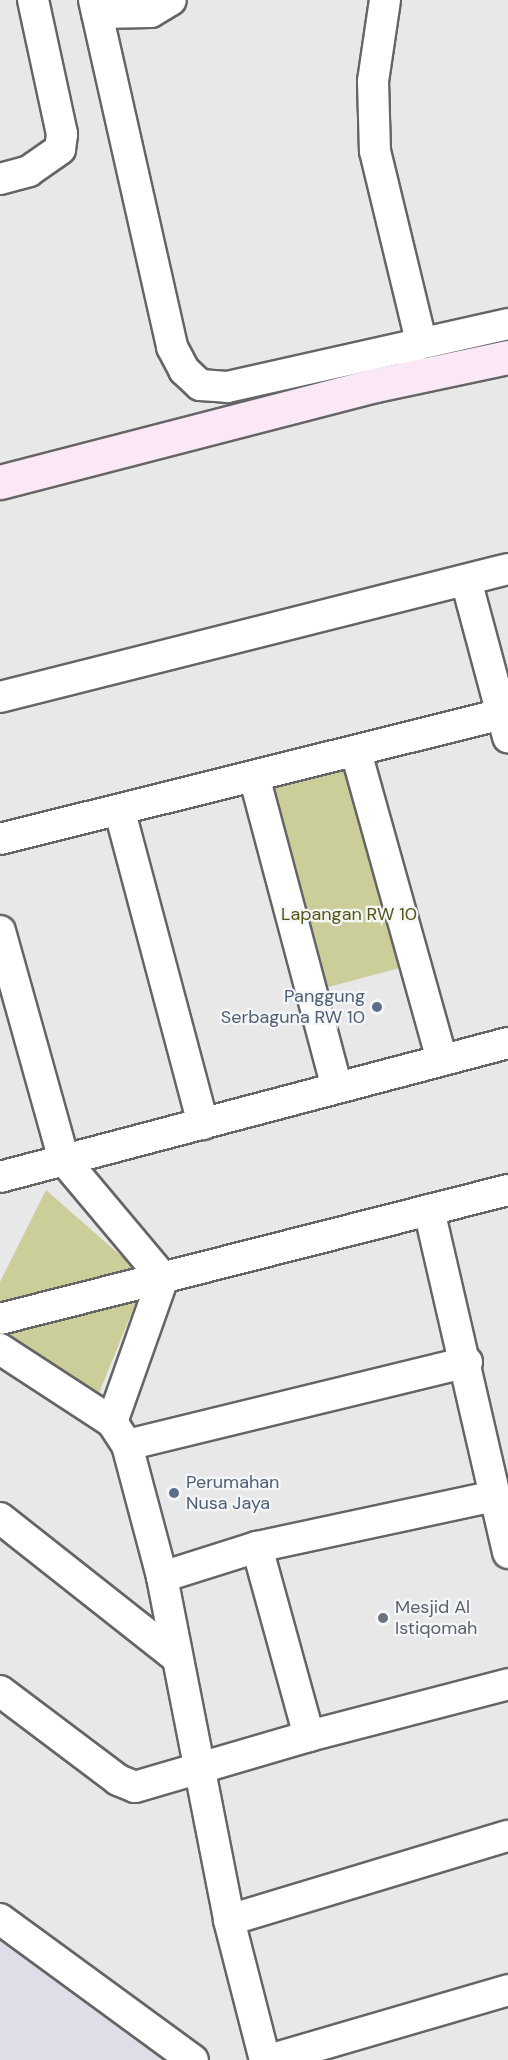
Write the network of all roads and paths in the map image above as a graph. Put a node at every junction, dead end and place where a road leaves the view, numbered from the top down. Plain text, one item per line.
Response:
1 (33, 0) edge
2 (171, 0) edge
3 (385, 0) edge
4 (96, 6) edge
5 (0, 179) edge
6 (508, 324) edge
7 (422, 341) junction
8 (508, 357) edge
9 (375, 385) junction
10 (0, 482) edge
11 (508, 569) edge
12 (466, 580) junction
13 (0, 697) edge
14 (505, 726) edge
15 (357, 752) junction
16 (254, 776) junction
17 (120, 812) junction
18 (0, 839) edge
19 (0, 931) edge
20 (508, 1043) edge
21 (442, 1060) junction
22 (337, 1087) junction
23 (203, 1124) junction
24 (64, 1160) junction
25 (0, 1177) edge
26 (508, 1190) edge
27 (429, 1210) junction
28 (163, 1278) junction
29 (0, 1320) edge
30 (0, 1349) edge
31 (467, 1362) junction
32 (120, 1434) junction
33 (494, 1496) junction
34 (0, 1518) edge
35 (257, 1548) junction
36 (508, 1553) edge
37 (162, 1577) junction
38 (177, 1658) junction
39 (508, 1684) edge
40 (0, 1691) edge
41 (309, 1736) junction
42 (199, 1768) junction
43 (508, 1836) edge
44 (0, 1919) edge
45 (229, 1920) junction
46 (508, 1990) edge
47 (193, 2060) edge
48 (265, 2060) edge
49 (269, 2060) edge

1 - 5 street
2 - 4 street
3 - 7 street
4 - 7 street
6 - 7 street
7 - 9 street
8 - 9 street
9 - 10 street
11 - 12 street
12 - 13 street
12 - 14 street
14 - 15 street
15 - 16 street
15 - 21 street
16 - 17 street
16 - 22 street
17 - 18 street
17 - 23 street
19 - 24 street
20 - 21 street
21 - 22 street
22 - 23 street
23 - 24 street
24 - 25 street
24 - 28 street
26 - 27 street
27 - 28 street
27 - 31 street
28 - 29 street
28 - 32 street
30 - 32 street
31 - 32 street
31 - 33 street
32 - 37 street
33 - 35 street
33 - 36 street
34 - 38 street
35 - 37 street
35 - 41 street
37 - 38 street
38 - 42 street
39 - 41 street
40 - 42 street
41 - 42 street
42 - 45 street
43 - 45 street
44 - 47 street
45 - 48 street
46 - 49 street

